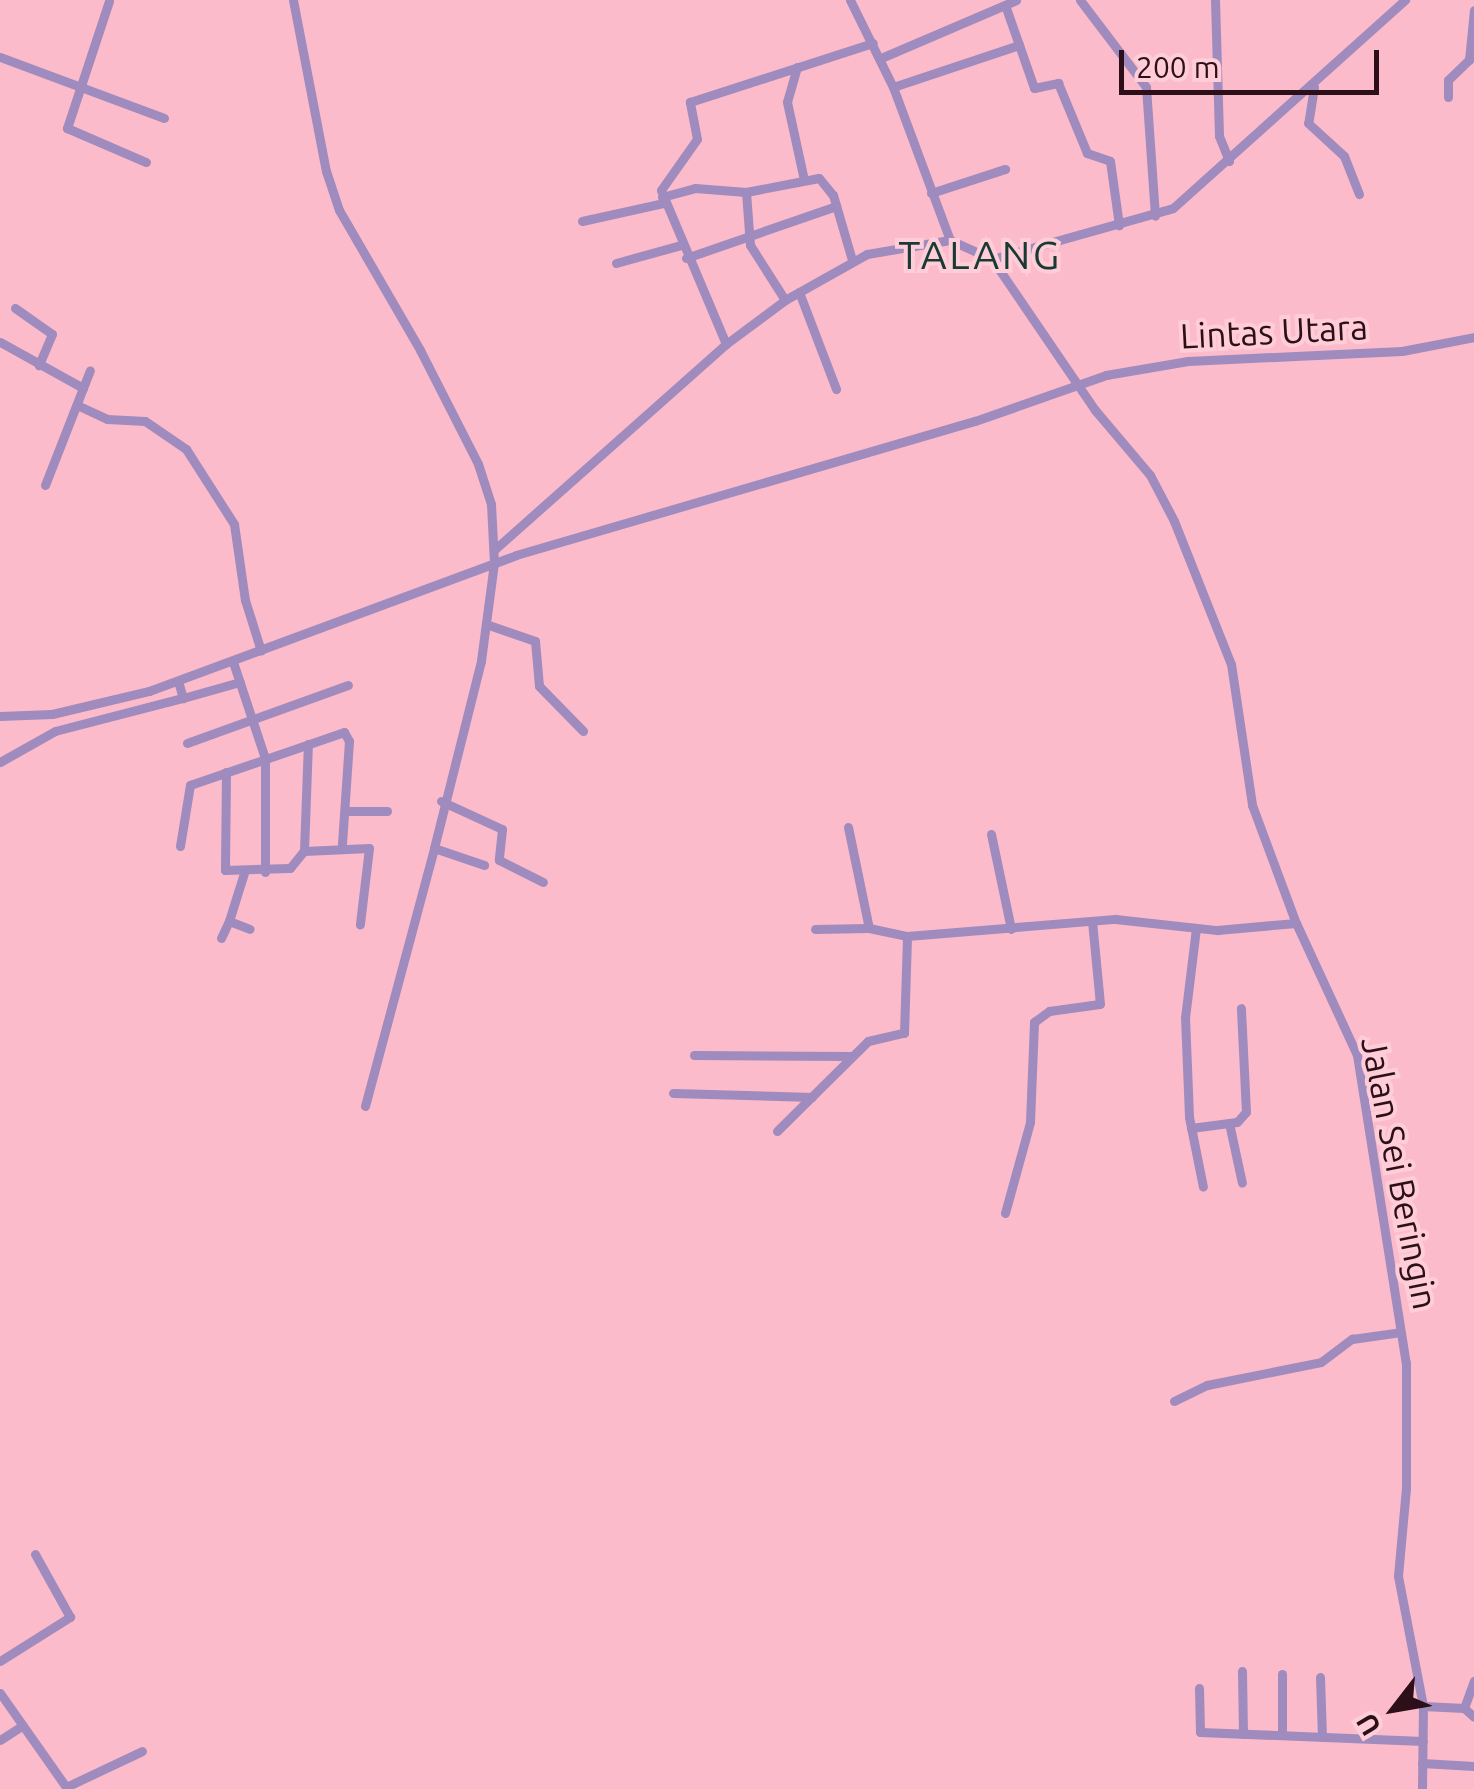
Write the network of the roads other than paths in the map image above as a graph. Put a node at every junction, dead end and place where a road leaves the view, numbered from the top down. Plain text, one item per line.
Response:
1 (293, 0) edge
2 (850, 0) edge
3 (1016, 0) edge
4 (1080, 0) edge
5 (1215, 0) edge
6 (1404, 0) edge
7 (109, 1) edge
8 (1005, 5) junction
9 (1474, 10) edge
10 (874, 42) junction
11 (1019, 44) junction
12 (0, 57) edge
13 (881, 58) junction
14 (797, 66) junction
15 (1314, 85) junction
16 (893, 87) junction
17 (78, 88) junction
18 (1448, 97) dead end
19 (164, 118) dead end
20 (1228, 160) junction
21 (146, 162) dead end
22 (1005, 169) dead end
23 (804, 180) junction
24 (746, 192) junction
25 (931, 193) junction
26 (1360, 194) dead end
27 (663, 200) junction
28 (836, 206) junction
29 (1155, 216) junction
30 (582, 221) dead end
31 (1119, 225) junction
32 (748, 232) junction
33 (950, 240) junction
34 (681, 246) junction
35 (686, 258) junction
36 (992, 259) junction
37 (852, 260) junction
38 (616, 263) dead end
39 (800, 292) junction
40 (785, 300) junction
41 (14, 308) dead end
42 (1474, 337) edge
43 (0, 342) edge
44 (726, 344) junction
45 (39, 365) junction
46 (90, 370) dead end
47 (1078, 386) junction
48 (83, 388) junction
49 (836, 389) dead end
50 (76, 404) junction
51 (45, 485) dead end
52 (494, 550) junction
53 (494, 562) junction
54 (486, 624) junction
55 (262, 651) junction
56 (233, 662) junction
57 (178, 681) junction
58 (240, 682) junction
59 (348, 685) dead end
60 (183, 698) junction
61 (0, 716) edge
62 (253, 720) junction
63 (583, 731) dead end
64 (187, 743) dead end
65 (308, 744) junction
66 (265, 758) junction
67 (0, 762) edge
68 (226, 772) junction
69 (441, 801) junction
70 (347, 810) junction
71 (387, 811) dead end
72 (848, 827) dead end
73 (991, 834) dead end
74 (342, 845) junction
75 (180, 846) dead end
76 (434, 848) junction
77 (304, 851) junction
78 (484, 864) dead end
79 (265, 872) junction
80 (244, 873) junction
81 (542, 882) dead end
82 (229, 921) junction
83 (1092, 921) junction
84 (1296, 923) junction
85 (360, 924) dead end
86 (869, 928) junction
87 (1196, 928) junction
88 (250, 929) dead end
89 (815, 929) dead end
90 (1012, 929) junction
91 (907, 936) junction
92 (221, 938) dead end
93 (1241, 1008) dead end
94 (694, 1055) dead end
95 (851, 1056) junction
96 (673, 1093) dead end
97 (812, 1096) junction
98 (365, 1106) dead end
99 (1230, 1123) junction
100 (1192, 1128) junction
101 (778, 1131) dead end
102 (1242, 1183) dead end
103 (1203, 1187) dead end
104 (1004, 1214) dead end
105 (1401, 1332) junction
106 (1174, 1401) dead end
107 (36, 1554) dead end
108 (0, 1660) edge
109 (1242, 1672) dead end
110 (1282, 1674) dead end
111 (1320, 1677) dead end
112 (1474, 1681) edge
113 (1199, 1688) dead end
114 (0, 1692) edge
115 (1423, 1706) junction
116 (1464, 1708) junction
117 (1474, 1717) edge
118 (20, 1727) junction
119 (1243, 1734) junction
120 (1282, 1735) junction
121 (1322, 1737) junction
122 (0, 1740) edge
123 (1423, 1741) junction
124 (142, 1751) dead end
125 (1422, 1764) junction
126 (1474, 1766) edge
127 (1422, 1789) edge

1 - 52 street
2 - 10 street
3 - 8 street
4 - 29 street
5 - 20 street
6 - 15 street
7 - 17 street
8 - 11 street
8 - 13 street
9 - 18 street
10 - 13 street
10 - 14 street
11 - 16 street
11 - 31 street
12 - 17 street
13 - 16 street
14 - 23 street
14 - 27 street
15 - 20 street
15 - 26 street
16 - 25 street
17 - 19 street
17 - 21 street
20 - 29 street
22 - 25 street
23 - 24 street
23 - 28 street
24 - 27 street
24 - 32 street
25 - 33 street
27 - 30 street
27 - 34 street
28 - 32 street
28 - 37 street
29 - 31 street
31 - 36 street
32 - 35 street
32 - 40 street
33 - 36 street
33 - 37 street
34 - 35 street
34 - 38 street
35 - 44 street
36 - 47 street, Jalan Sei Beringin
37 - 39 street
39 - 40 street
39 - 49 street
40 - 44 street
41 - 45 street
42 - 47 street, Lintas Utara
43 - 45 street
44 - 52 street
45 - 48 street
46 - 48 street
47 - 53 street, Lintas Utara
47 - 84 street, Jalan Sei Beringin
48 - 50 street
50 - 51 street
50 - 55 street
52 - 53 street
53 - 54 street
53 - 55 street, Lintas Utara
54 - 63 street
54 - 69 street
55 - 56 street, Lintas Utara
56 - 57 street, Lintas Utara
56 - 58 street
57 - 60 street
57 - 61 street, Lintas Utara
58 - 60 street
58 - 62 street
59 - 62 street
60 - 67 street
62 - 64 street
62 - 66 street
65 - 66 street
65 - 70 street
65 - 77 street
66 - 68 street
66 - 79 street
68 - 75 street
68 - 80 street
69 - 76 street
69 - 81 street
70 - 71 street
70 - 74 street
72 - 86 street
73 - 90 street
74 - 77 street
74 - 85 street
76 - 78 street
76 - 98 street
77 - 79 street
79 - 80 street
80 - 82 street
82 - 88 street
82 - 92 street
83 - 87 street
83 - 90 street
83 - 104 street
84 - 87 street
84 - 105 street, Jalan Sei Beringin
86 - 89 street
86 - 91 street
87 - 100 street
90 - 91 street
91 - 95 street
93 - 99 street
94 - 95 street
95 - 97 street
96 - 97 street
97 - 101 street
99 - 100 street
99 - 102 street
100 - 103 street
105 - 106 street
105 - 115 street, Jalan Sei Beringin
107 - 108 street
109 - 119 street
110 - 120 street
111 - 121 street
112 - 116 street
113 - 119 street
114 - 118 street
115 - 116 street
115 - 123 street, Jalan Sei Beringin
116 - 117 street
118 - 122 street
118 - 124 street
119 - 120 street
120 - 121 street
121 - 123 street
123 - 125 street, Jalan Sei Beringin
125 - 126 street
125 - 127 street, Jalan Sei Beringin

